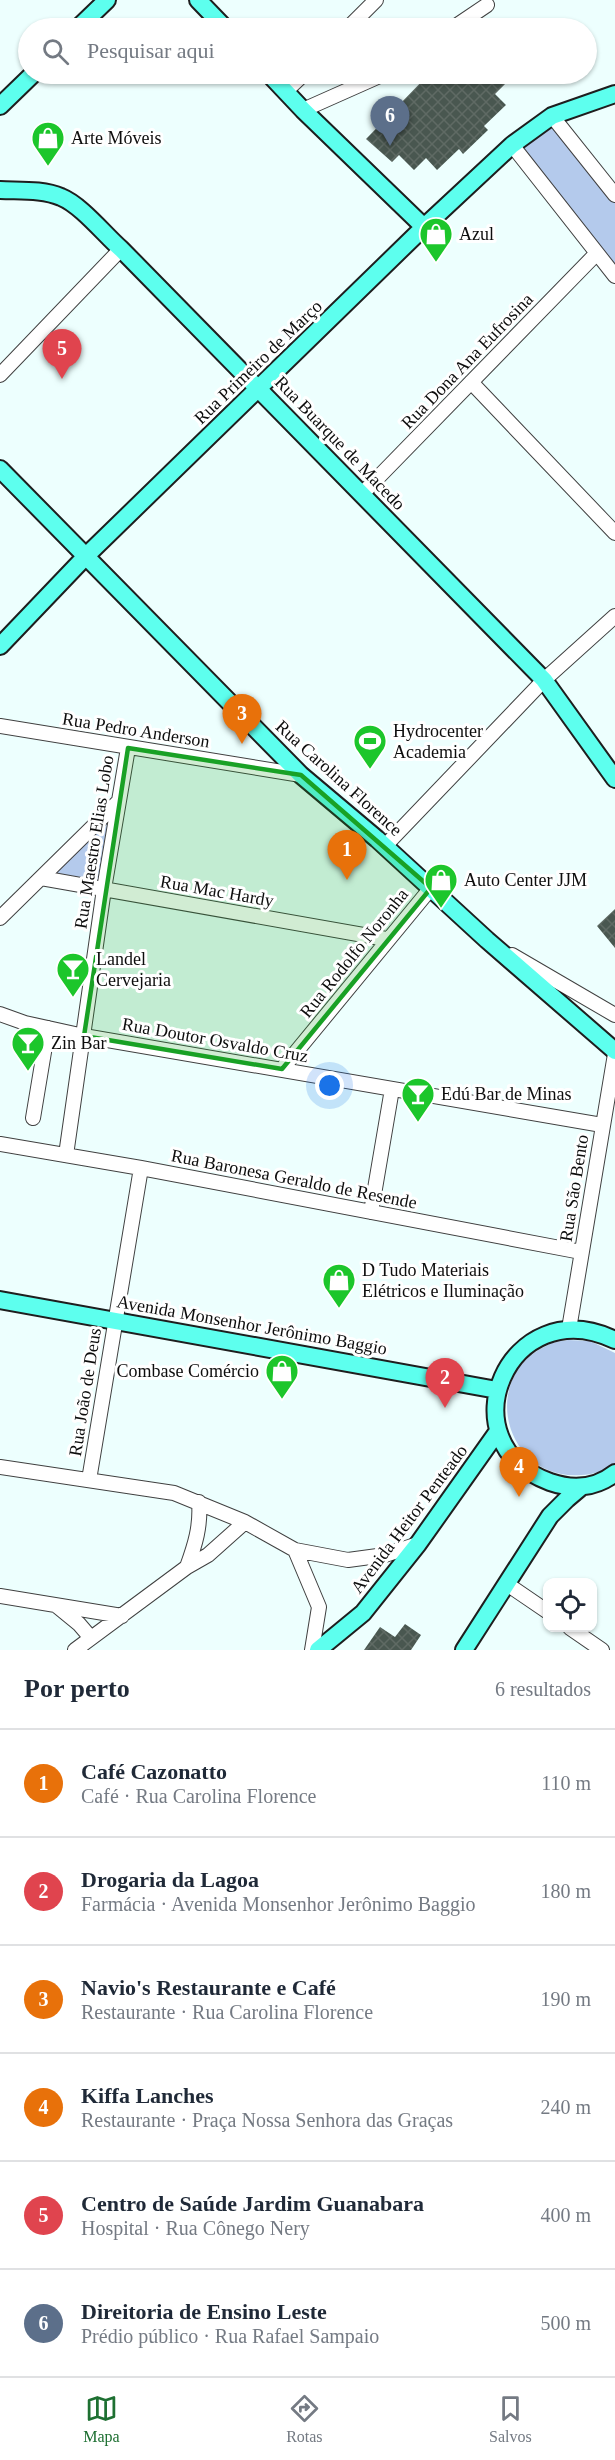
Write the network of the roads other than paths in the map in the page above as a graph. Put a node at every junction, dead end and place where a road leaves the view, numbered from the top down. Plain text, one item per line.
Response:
1 (107, 0) edge
2 (198, 0) edge
3 (376, 0) edge
4 (487, 5) dead end
5 (88, 18) edge
6 (215, 18) edge
7 (358, 18) edge
8 (468, 18) edge
9 (23, 84) edge
10 (279, 84) edge
11 (293, 84) edge
12 (362, 84) edge
13 (286, 91) junction
14 (615, 94) edge
15 (0, 106) edge
16 (303, 110) junction
17 (552, 116) junction
18 (512, 145) junction
19 (0, 190) edge
20 (615, 195) edge
21 (424, 227) junction
22 (121, 249) junction
23 (597, 253) junction
24 (615, 276) edge
25 (0, 375) edge
26 (471, 382) junction
27 (260, 388) junction
28 (0, 469) edge
29 (362, 494) junction
30 (615, 533) edge
31 (86, 556) junction
32 (615, 616) edge
33 (0, 646) edge
34 (544, 680) junction
35 (0, 726) edge
36 (128, 748) junction
37 (301, 775) junction
38 (615, 779) edge
39 (118, 801) junction
40 (386, 846) junction
41 (41, 878) junction
42 (431, 888) junction
43 (104, 889) junction
44 (0, 918) edge
45 (386, 939) junction
46 (487, 940) junction
47 (0, 1014) edge
48 (615, 1015) edge
49 (48, 1028) junction
50 (84, 1036) junction
51 (615, 1052) edge
52 (282, 1069) junction
53 (392, 1089) junction
54 (615, 1112) edge
55 (33, 1118) dead end
56 (602, 1125) junction
57 (0, 1144) edge
58 (66, 1155) junction
59 (141, 1168) junction
60 (372, 1212) junction
61 (581, 1252) junction
62 (0, 1300) edge
63 (115, 1320) junction
64 (569, 1329) junction
65 (615, 1340) edge
66 (497, 1389) junction
67 (498, 1431) junction
68 (0, 1467) edge
69 (613, 1476) edge
70 (89, 1480) junction
71 (580, 1488) junction
72 (199, 1502) junction
73 (245, 1522) junction
74 (418, 1544) junction
75 (295, 1550) junction
76 (187, 1567) junction
77 (507, 1584) junction
78 (0, 1596) edge
79 (55, 1605) junction
80 (543, 1609) edge
81 (122, 1616) junction
82 (576, 1632) edge
83 (91, 1638) junction
84 (75, 1650) edge
85 (312, 1650) edge
86 (318, 1650) edge
87 (464, 1650) edge
88 (602, 1650) edge

1 - 5 main road
2 - 6 main road
3 - 7 street
4 - 8 street
9 - 15 main road
10 - 13 main road
11 - 13 street
12 - 16 street
13 - 16 main road
14 - 17 main road, Rua Primeiro de Março
16 - 21 main road
17 - 18 main road, Rua Primeiro de Março
17 - 20 street
18 - 21 main road, Rua Primeiro de Março
18 - 23 street
19 - 22 main road, Rua Buarque de Macedo
21 - 27 main road, Rua Primeiro de Março
22 - 25 street
22 - 27 main road, Rua Buarque de Macedo
23 - 24 street
23 - 26 street, Rua Dona Ana Eufrosina
26 - 29 street, Rua Dona Ana Eufrosina
26 - 30 street
27 - 29 main road, Rua Buarque de Macedo
27 - 31 main road, Rua Primeiro de Março
28 - 31 main road, Rua Carolina Florence
29 - 34 main road, Rua Buarque de Macedo
31 - 33 main road, Rua Primeiro de Março
31 - 37 main road, Rua Carolina Florence
32 - 34 street
34 - 38 main road, Rua Buarque de Macedo
34 - 40 street
35 - 36 street, Rua Pedro Anderson
36 - 37 street, Rua Pedro Anderson
36 - 39 street, Rua Maestro Elias Lobo
37 - 40 main road, Rua Carolina Florence
39 - 41 street
39 - 43 street, Rua Maestro Elias Lobo
40 - 42 main road, Rua Carolina Florence
41 - 43 street, Rua Mac Hardy
41 - 44 street
42 - 45 street, Rua Rodolfo Noronha
42 - 46 main road, Rua Carolina Florence
43 - 45 street, Rua Mac Hardy
43 - 50 street, Rua Maestro Elias Lobo
45 - 52 street, Rua Rodolfo Noronha
46 - 48 street
46 - 51 main road, Rua Carolina Florence
47 - 49 street, Rua Doutor Osvaldo Cruz
49 - 50 street, Rua Doutor Osvaldo Cruz
49 - 55 street
50 - 52 street, Rua Doutor Osvaldo Cruz
50 - 58 street, Rua Maestro Elias Lobo
51 - 56 street, Rua São Bento
52 - 53 street, Rua Doutor Osvaldo Cruz
53 - 56 street, Rua Doutor Osvaldo Cruz
53 - 60 street
54 - 56 street
56 - 61 street, Rua São Bento
57 - 58 street, Rua Baronesa Geraldo de Resende
58 - 59 street, Rua Baronesa Geraldo de Resende
59 - 60 street, Rua Baronesa Geraldo de Resende
59 - 63 street, Rua João de Deus
60 - 61 street, Rua Baronesa Geraldo de Resende
61 - 64 street, Rua São Bento
62 - 63 main road, Avenida Monsenhor Jerônimo Baggio
63 - 66 main road, Avenida Monsenhor Jerônimo Baggio
63 - 70 street, Rua João de Deus
64 - 65 main road
64 - 66 main road
66 - 67 main road
67 - 71 main road
67 - 74 main road, Avenida Heitor Penteado
68 - 70 street
69 - 71 main road
70 - 72 street
71 - 77 main road
72 - 73 street
72 - 76 street
73 - 75 street
73 - 76 street
74 - 75 street
74 - 86 main road, Avenida Heitor Penteado
75 - 85 street
76 - 81 street
77 - 80 street
77 - 87 main road
78 - 79 street
79 - 81 street
79 - 83 street
81 - 83 street
82 - 88 street
83 - 84 street

